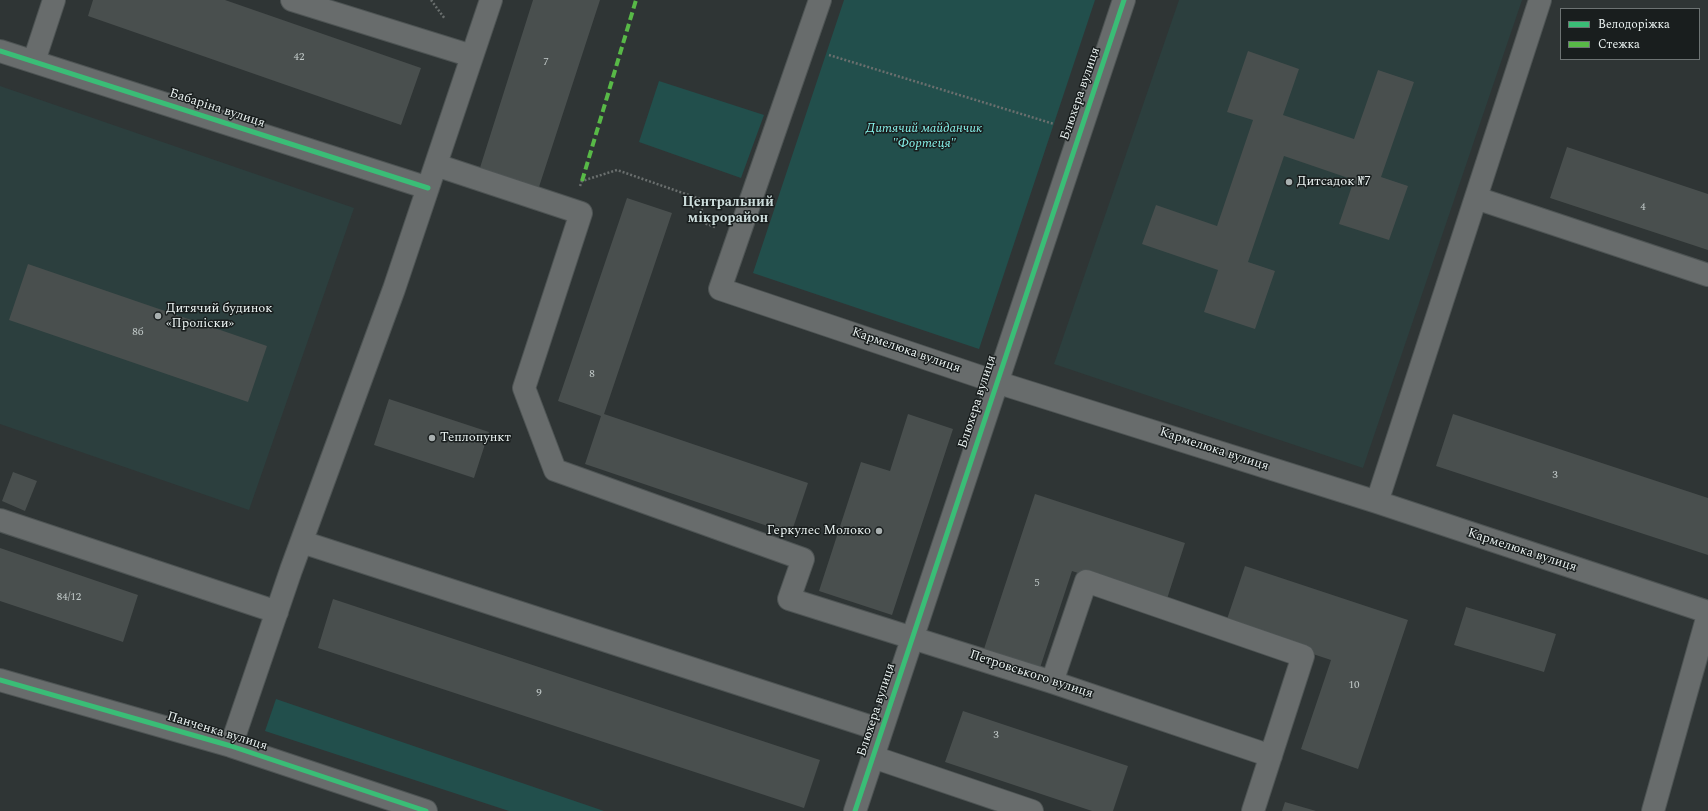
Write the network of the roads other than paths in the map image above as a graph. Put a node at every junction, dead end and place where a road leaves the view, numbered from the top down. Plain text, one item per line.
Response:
1 (54, 0) edge
2 (292, 0) edge
3 (491, 0) edge
4 (820, 0) edge
5 (1124, 0) edge
6 (1540, 0) edge
7 (0, 51) edge
8 (472, 56) junction
9 (34, 61) junction
10 (436, 166) junction
11 (428, 188) junction
12 (1476, 198) junction
13 (1708, 276) edge
14 (996, 382) junction
15 (1377, 502) junction
16 (0, 520) edge
17 (302, 542) junction
18 (277, 612) junction
19 (1708, 614) edge
20 (913, 636) junction
21 (0, 680) edge
22 (1052, 682) junction
23 (881, 730) junction
24 (231, 746) junction
25 (1271, 756) junction
26 (873, 757) junction
27 (426, 811) edge
28 (855, 811) edge
29 (1032, 811) edge
30 (1253, 811) edge
31 (1653, 811) edge

1 - 9 street
2 - 8 street
3 - 8 street
4 - 14 street, Кармелюка вулиця
5 - 14 street, Блюхера вулиця
6 - 12 street
7 - 9 street, Бабаріна вулиця
8 - 10 street
9 - 11 street, Бабаріна вулиця
10 - 11 street
10 - 20 street, Петровського вулиця
11 - 17 street
12 - 13 street
12 - 15 street
14 - 15 street, Кармелюка вулиця
14 - 20 street, Блюхера вулиця
15 - 19 street, Кармелюка вулиця
16 - 18 street
17 - 18 street
17 - 23 street
18 - 24 street
19 - 31 street
20 - 22 street, Петровського вулиця
20 - 23 street, Блюхера вулиця
21 - 24 street, Панченка вулиця
22 - 25 street, Петровського вулиця
22 - 25 street
23 - 26 street, Блюхера вулиця
24 - 27 street, Панченка вулиця
25 - 30 street
26 - 28 street, Блюхера вулиця
26 - 29 street

